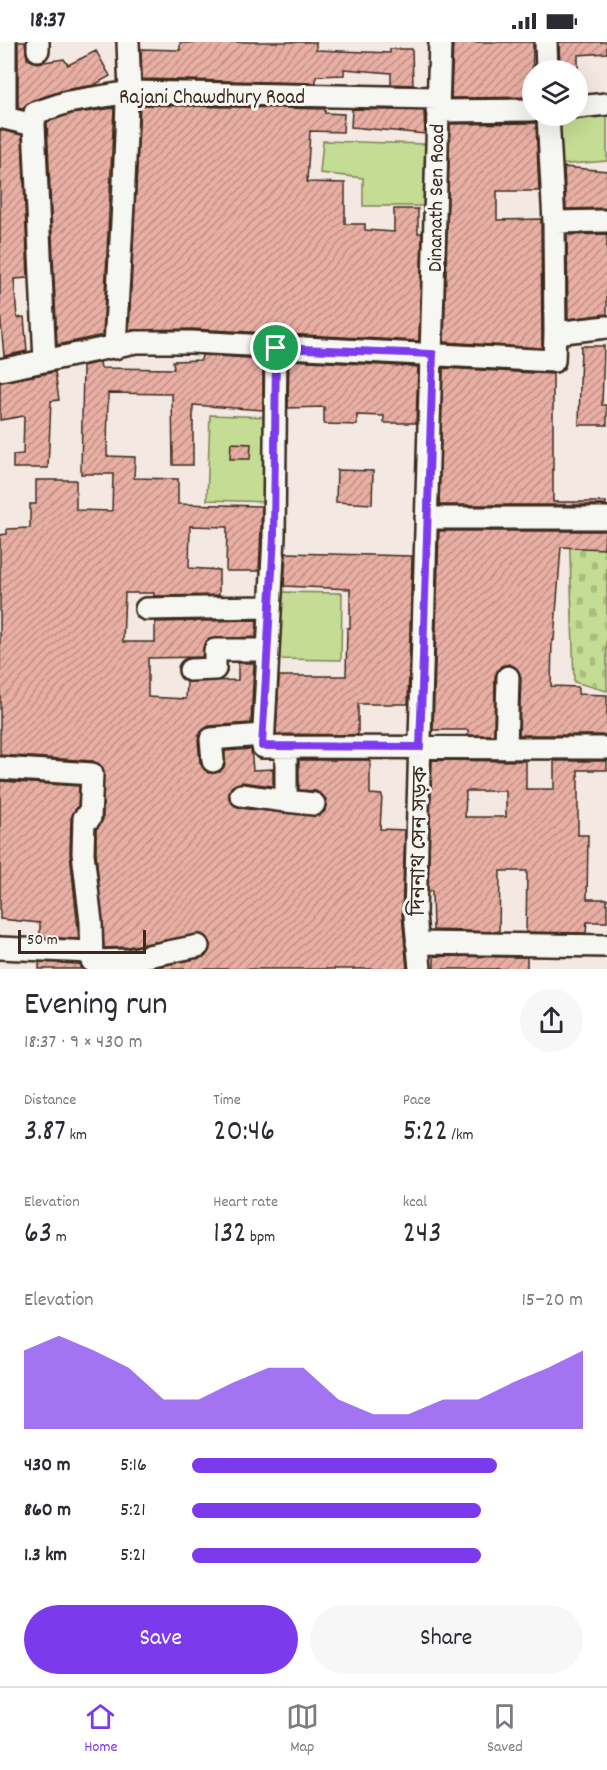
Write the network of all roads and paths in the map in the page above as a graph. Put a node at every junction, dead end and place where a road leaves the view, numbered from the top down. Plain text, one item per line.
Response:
1 (5, 42) edge
2 (128, 42) edge
3 (440, 42) edge
4 (546, 42) edge
5 (547, 60) edge
6 (129, 93) junction
7 (437, 104) junction
8 (607, 104) edge
9 (588, 106) edge
10 (522, 109) edge
11 (2, 117) edge
12 (34, 124) junction
13 (549, 126) edge
14 (554, 222) junction
15 (607, 222) edge
16 (607, 327) edge
17 (555, 333) junction
18 (115, 348) junction
19 (276, 348) junction
20 (433, 354) junction
21 (45, 361) junction
22 (0, 370) edge
23 (426, 518) junction
24 (607, 518) edge
25 (270, 607) junction
26 (146, 609) dead end
27 (267, 650) junction
28 (190, 670) dead end
29 (508, 677) dead end
30 (263, 735) junction
31 (286, 747) junction
32 (420, 747) junction
33 (506, 748) junction
34 (607, 748) edge
35 (213, 761) dead end
36 (0, 768) edge
37 (241, 795) dead end
38 (286, 801) junction
39 (314, 804) dead end
40 (417, 943) junction
41 (198, 946) dead end
42 (607, 946) edge
43 (0, 948) edge
44 (91, 952) junction
45 (420, 969) edge

1 - 11 street
2 - 6 street
3 - 7 street, Dinanath Sen Road
4 - 5 street
6 - 7 street, Rajani Chawdhury Road
6 - 12 street, Rajani Chawdhury Road
6 - 18 street
7 - 10 street, Rajani Chawdhury Road
7 - 20 street, Dinanath Sen Road
8 - 9 street
11 - 12 street
12 - 21 street
13 - 14 street
14 - 15 street
14 - 17 street
16 - 17 street
17 - 20 street
18 - 19 street
18 - 21 street
19 - 20 street
19 - 25 street
20 - 23 street, দিননাথ সেন সড়ক
21 - 22 street
23 - 24 street
23 - 32 street, দিননাথ সেন সড়ক
25 - 26 street
25 - 27 street
27 - 28 street
27 - 30 street
29 - 33 street
30 - 31 street
30 - 35 street
31 - 32 street
31 - 38 street
32 - 33 street
32 - 40 street, দিননাথ সেন সড়ক
33 - 34 street
36 - 44 street
37 - 38 street
38 - 39 street
40 - 42 street
40 - 45 street, দিননাথ সেন সড়ক
41 - 44 street
43 - 44 street

